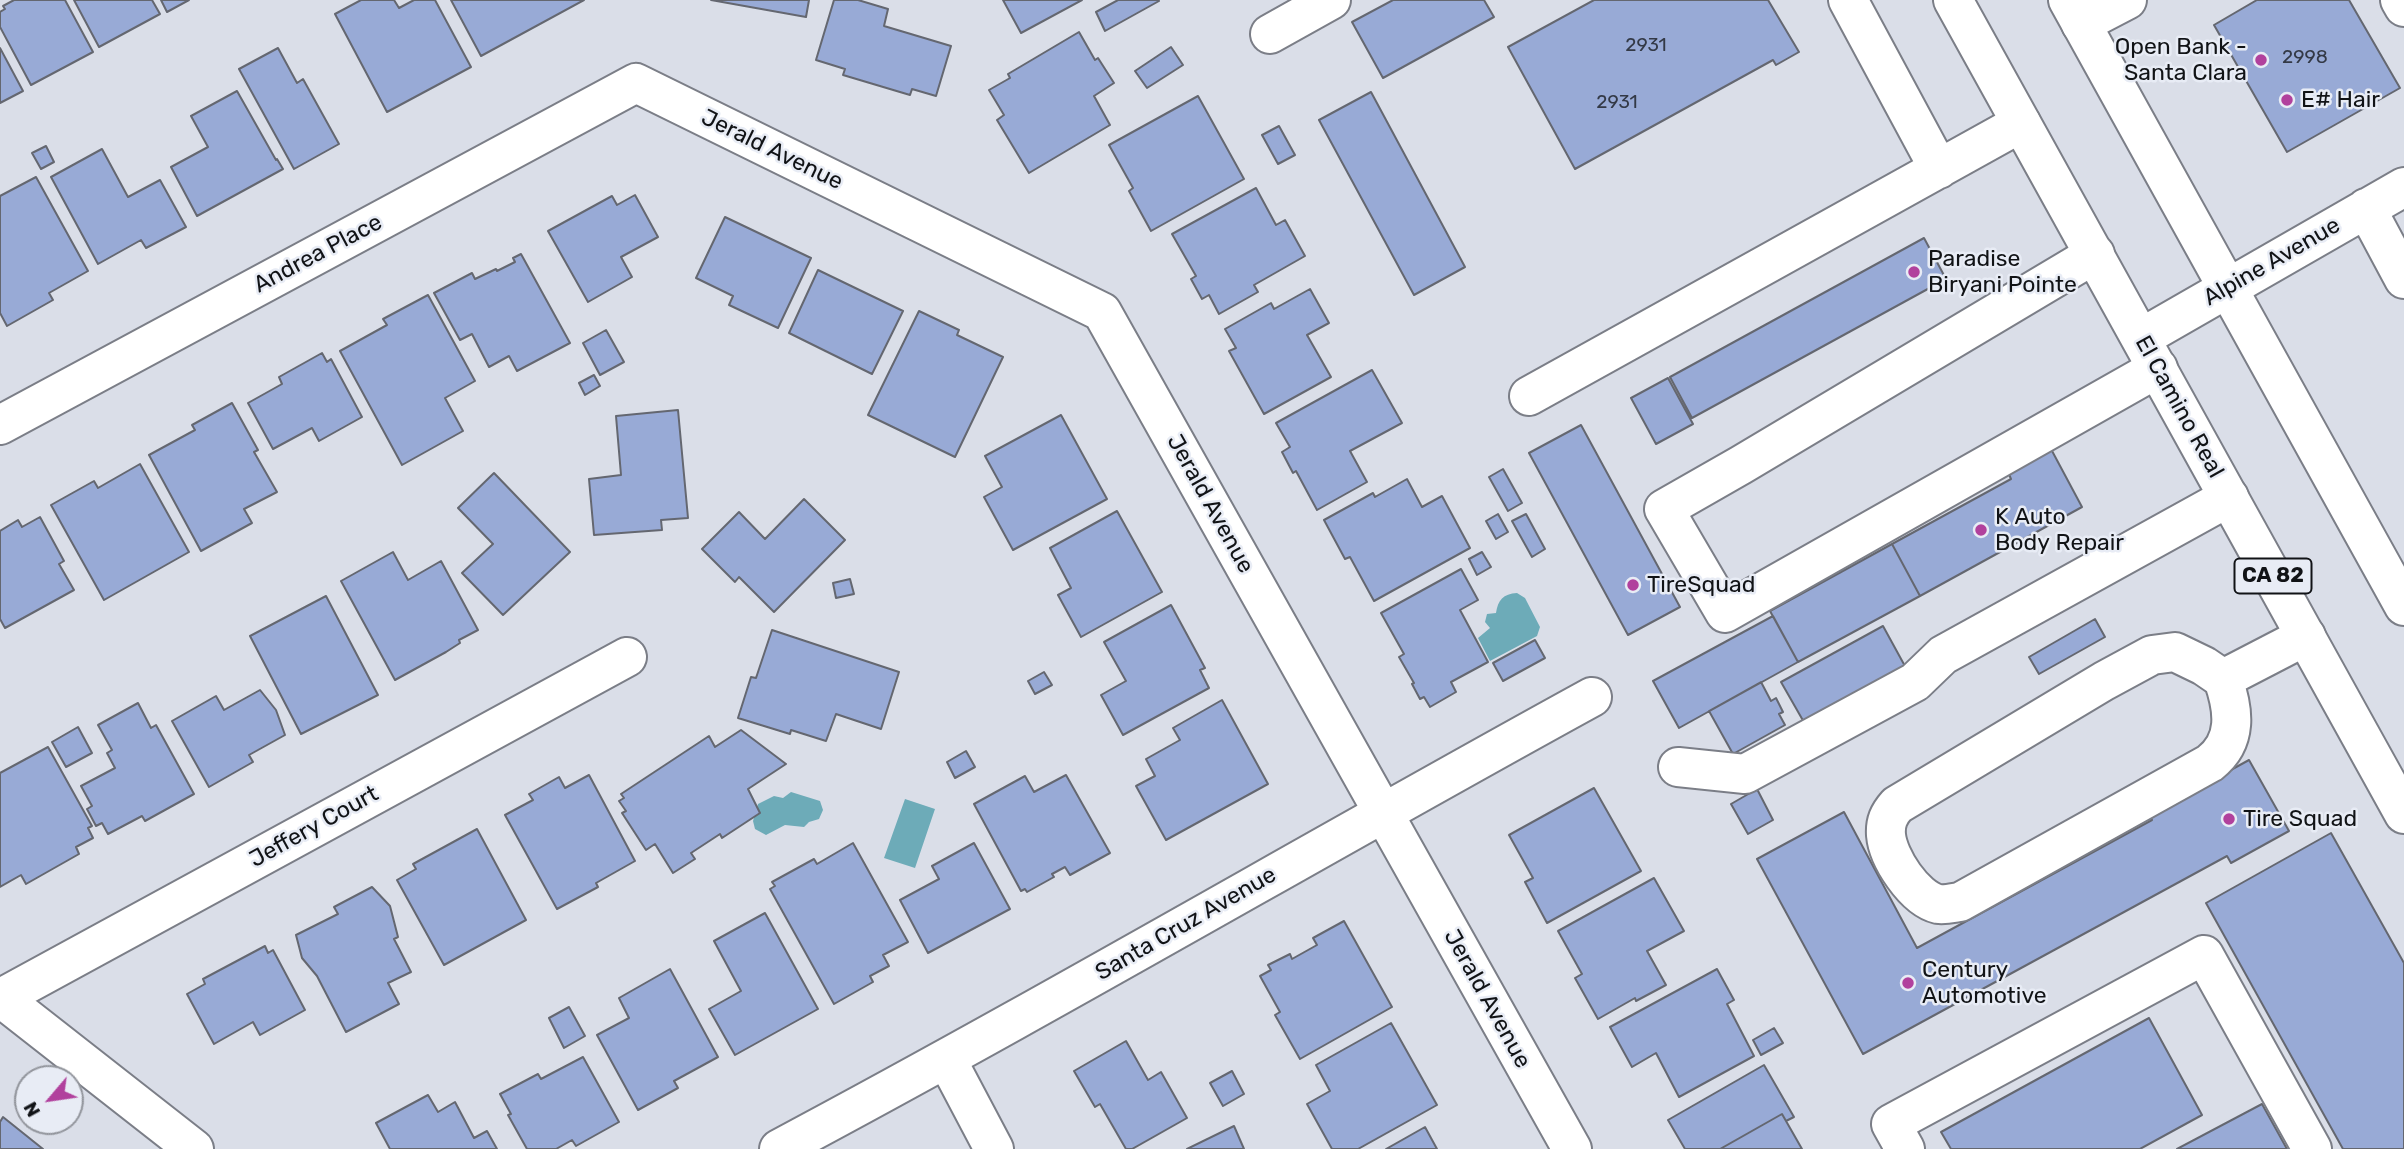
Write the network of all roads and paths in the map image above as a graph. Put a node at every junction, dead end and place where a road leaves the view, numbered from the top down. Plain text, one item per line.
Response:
1 (1331, 0) edge
2 (1848, 0) edge
3 (1953, 0) edge
4 (2127, 0) edge
5 (2400, 0) edge
6 (2404, 7) edge
7 (2074, 12) edge
8 (1270, 34) dead end
9 (636, 83) joint
10 (2021, 123) junction
11 (1939, 169) junction
12 (2404, 187) edge
13 (2366, 208) junction
14 (2095, 254) junction
15 (2404, 279) edge
16 (2228, 288) junction
17 (2149, 353) junction
18 (1529, 396) dead end
19 (0, 425) edge
20 (2229, 497) junction
21 (2404, 606) edge
22 (2306, 636) junction
23 (627, 657) dead end
24 (2223, 679) junction
25 (1592, 697) dead end
26 (1678, 767) dead end
27 (1383, 812) junction
28 (2404, 814) edge
29 (1, 998) edge
30 (947, 1060) junction
31 (194, 1149) edge
32 (779, 1149) edge
33 (994, 1149) edge
34 (1572, 1149) edge
35 (1905, 1149) edge
36 (2312, 1149) edge

1 - 8 street
2 - 11 street
3 - 10 street, El Camino Real / CA 82
4 - 7 street
5 - 6 street
7 - 16 street
9 - 19 street, Andrea Place
9 - 27 street, Jerald Avenue
10 - 11 street
10 - 14 street, El Camino Real / CA 82
11 - 18 street
12 - 13 street, Alpine Avenue
13 - 15 street
13 - 16 street, Alpine Avenue
14 - 17 street, El Camino Real / CA 82
14 - 17 street, Alpine Avenue
16 - 17 street, Alpine Avenue
16 - 21 street
17 - 20 street, El Camino Real / CA 82
20 - 22 street, El Camino Real / CA 82
20 - 26 street
22 - 24 street
22 - 28 street, El Camino Real / CA 82
23 - 29 street, Jeffery Court
24 - 24 street
25 - 27 street, Santa Cruz Avenue
27 - 30 street, Santa Cruz Avenue
27 - 34 street, Jerald Avenue
29 - 31 street
30 - 32 street, Santa Cruz Avenue
30 - 33 street
35 - 36 street

